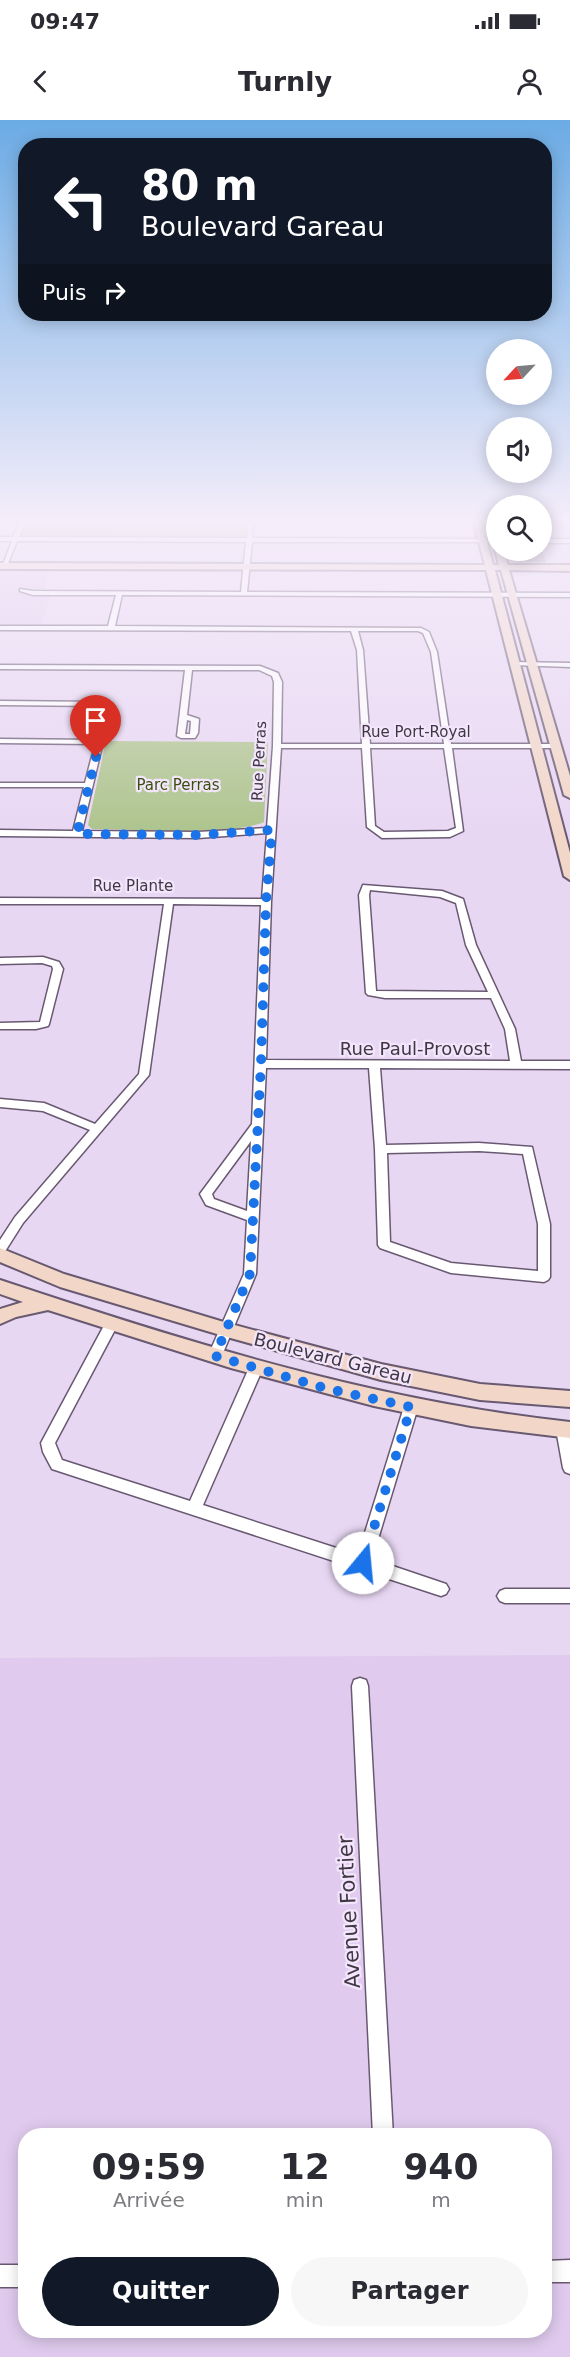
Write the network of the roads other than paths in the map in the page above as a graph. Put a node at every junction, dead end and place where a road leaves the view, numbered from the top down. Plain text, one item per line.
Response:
1 (505, 627) edge
2 (522, 627) edge
3 (0, 628) edge
4 (111, 628) joint
5 (354, 629) junction
6 (515, 664) junction
7 (533, 664) junction
8 (570, 665) edge
9 (0, 667) edge
10 (189, 668) junction
11 (0, 703) edge
12 (184, 717) dead end
13 (0, 741) edge
14 (100, 742) junction
15 (366, 745) junction
16 (449, 745) junction
17 (276, 746) junction
18 (536, 746) junction
19 (556, 746) junction
20 (0, 784) edge
21 (89, 785) junction
22 (570, 795) edge
23 (272, 830) junction
24 (0, 833) edge
25 (77, 834) junction
26 (568, 862) edge
27 (570, 876) edge
28 (0, 901) edge
29 (169, 901) junction
30 (266, 902) junction
31 (0, 961) edge
32 (493, 995) junction
33 (0, 1026) edge
34 (261, 1064) junction
35 (374, 1064) junction
36 (516, 1064) junction
37 (570, 1065) edge
38 (0, 1103) edge
39 (258, 1124) junction
40 (97, 1129) junction
41 (381, 1149) junction
42 (254, 1218) junction
43 (0, 1250) edge
44 (0, 1255) edge
45 (0, 1287) edge
46 (47, 1304) junction
47 (0, 1317) edge
48 (112, 1324) junction
49 (227, 1330) junction
50 (215, 1356) junction
51 (256, 1368) junction
52 (570, 1399) edge
53 (411, 1407) junction
54 (567, 1430) edge
55 (570, 1468) edge
56 (194, 1509) junction
57 (363, 1563) junction
58 (441, 1588) dead end
59 (505, 1596) dead end
60 (570, 1596) edge
61 (360, 1686) dead end
62 (383, 2128) edge
63 (570, 2271) edge
64 (552, 2272) edge
65 (0, 2276) edge
66 (18, 2276) edge

1 - 6 street
2 - 7 street
3 - 4 street
4 - 5 street
5 - 15 street
5 - 16 street
6 - 7 street
6 - 18 street
7 - 8 street
7 - 19 street
9 - 10 street, Rue Perras
10 - 12 street
10 - 17 street, Rue Perras
11 - 14 street
13 - 14 street
14 - 21 street
15 - 16 street, Rue Port-Royal
15 - 16 street
15 - 17 street, Rue Port-Royal
16 - 18 street, Rue Port-Royal
17 - 23 street, Rue Perras
18 - 19 street, Rue Port-Royal
18 - 26 street
19 - 22 street
20 - 21 street
21 - 25 street
23 - 25 street
23 - 30 street, Rue Perras
24 - 25 street
26 - 27 street
28 - 29 street, Rue Plante
29 - 30 street, Rue Plante
29 - 40 street
30 - 34 street, Rue Perras
31 - 33 street
32 - 32 street
32 - 36 street
34 - 35 street, Rue Paul-Provost
34 - 39 street, Rue Perras
35 - 36 street, Rue Paul-Provost
35 - 41 street
36 - 37 street, Rue Paul-Provost
38 - 40 street
39 - 42 street, Rue Perras
39 - 42 street
40 - 43 street
41 - 41 street
42 - 49 street, Rue Perras
44 - 49 street, Boulevard Gareau
45 - 46 street, Boulevard Gareau
46 - 47 street
46 - 48 street, Boulevard Gareau
48 - 50 street, Boulevard Gareau
48 - 56 street
49 - 50 street, Rue Perras
49 - 52 street, Boulevard Gareau
50 - 51 street, Boulevard Gareau
51 - 53 street, Boulevard Gareau
51 - 56 street
53 - 54 street, Boulevard Gareau
53 - 57 street
54 - 55 street
56 - 57 street
57 - 58 street
59 - 60 street
61 - 62 street, Avenue Fortier
63 - 64 street
65 - 66 street

